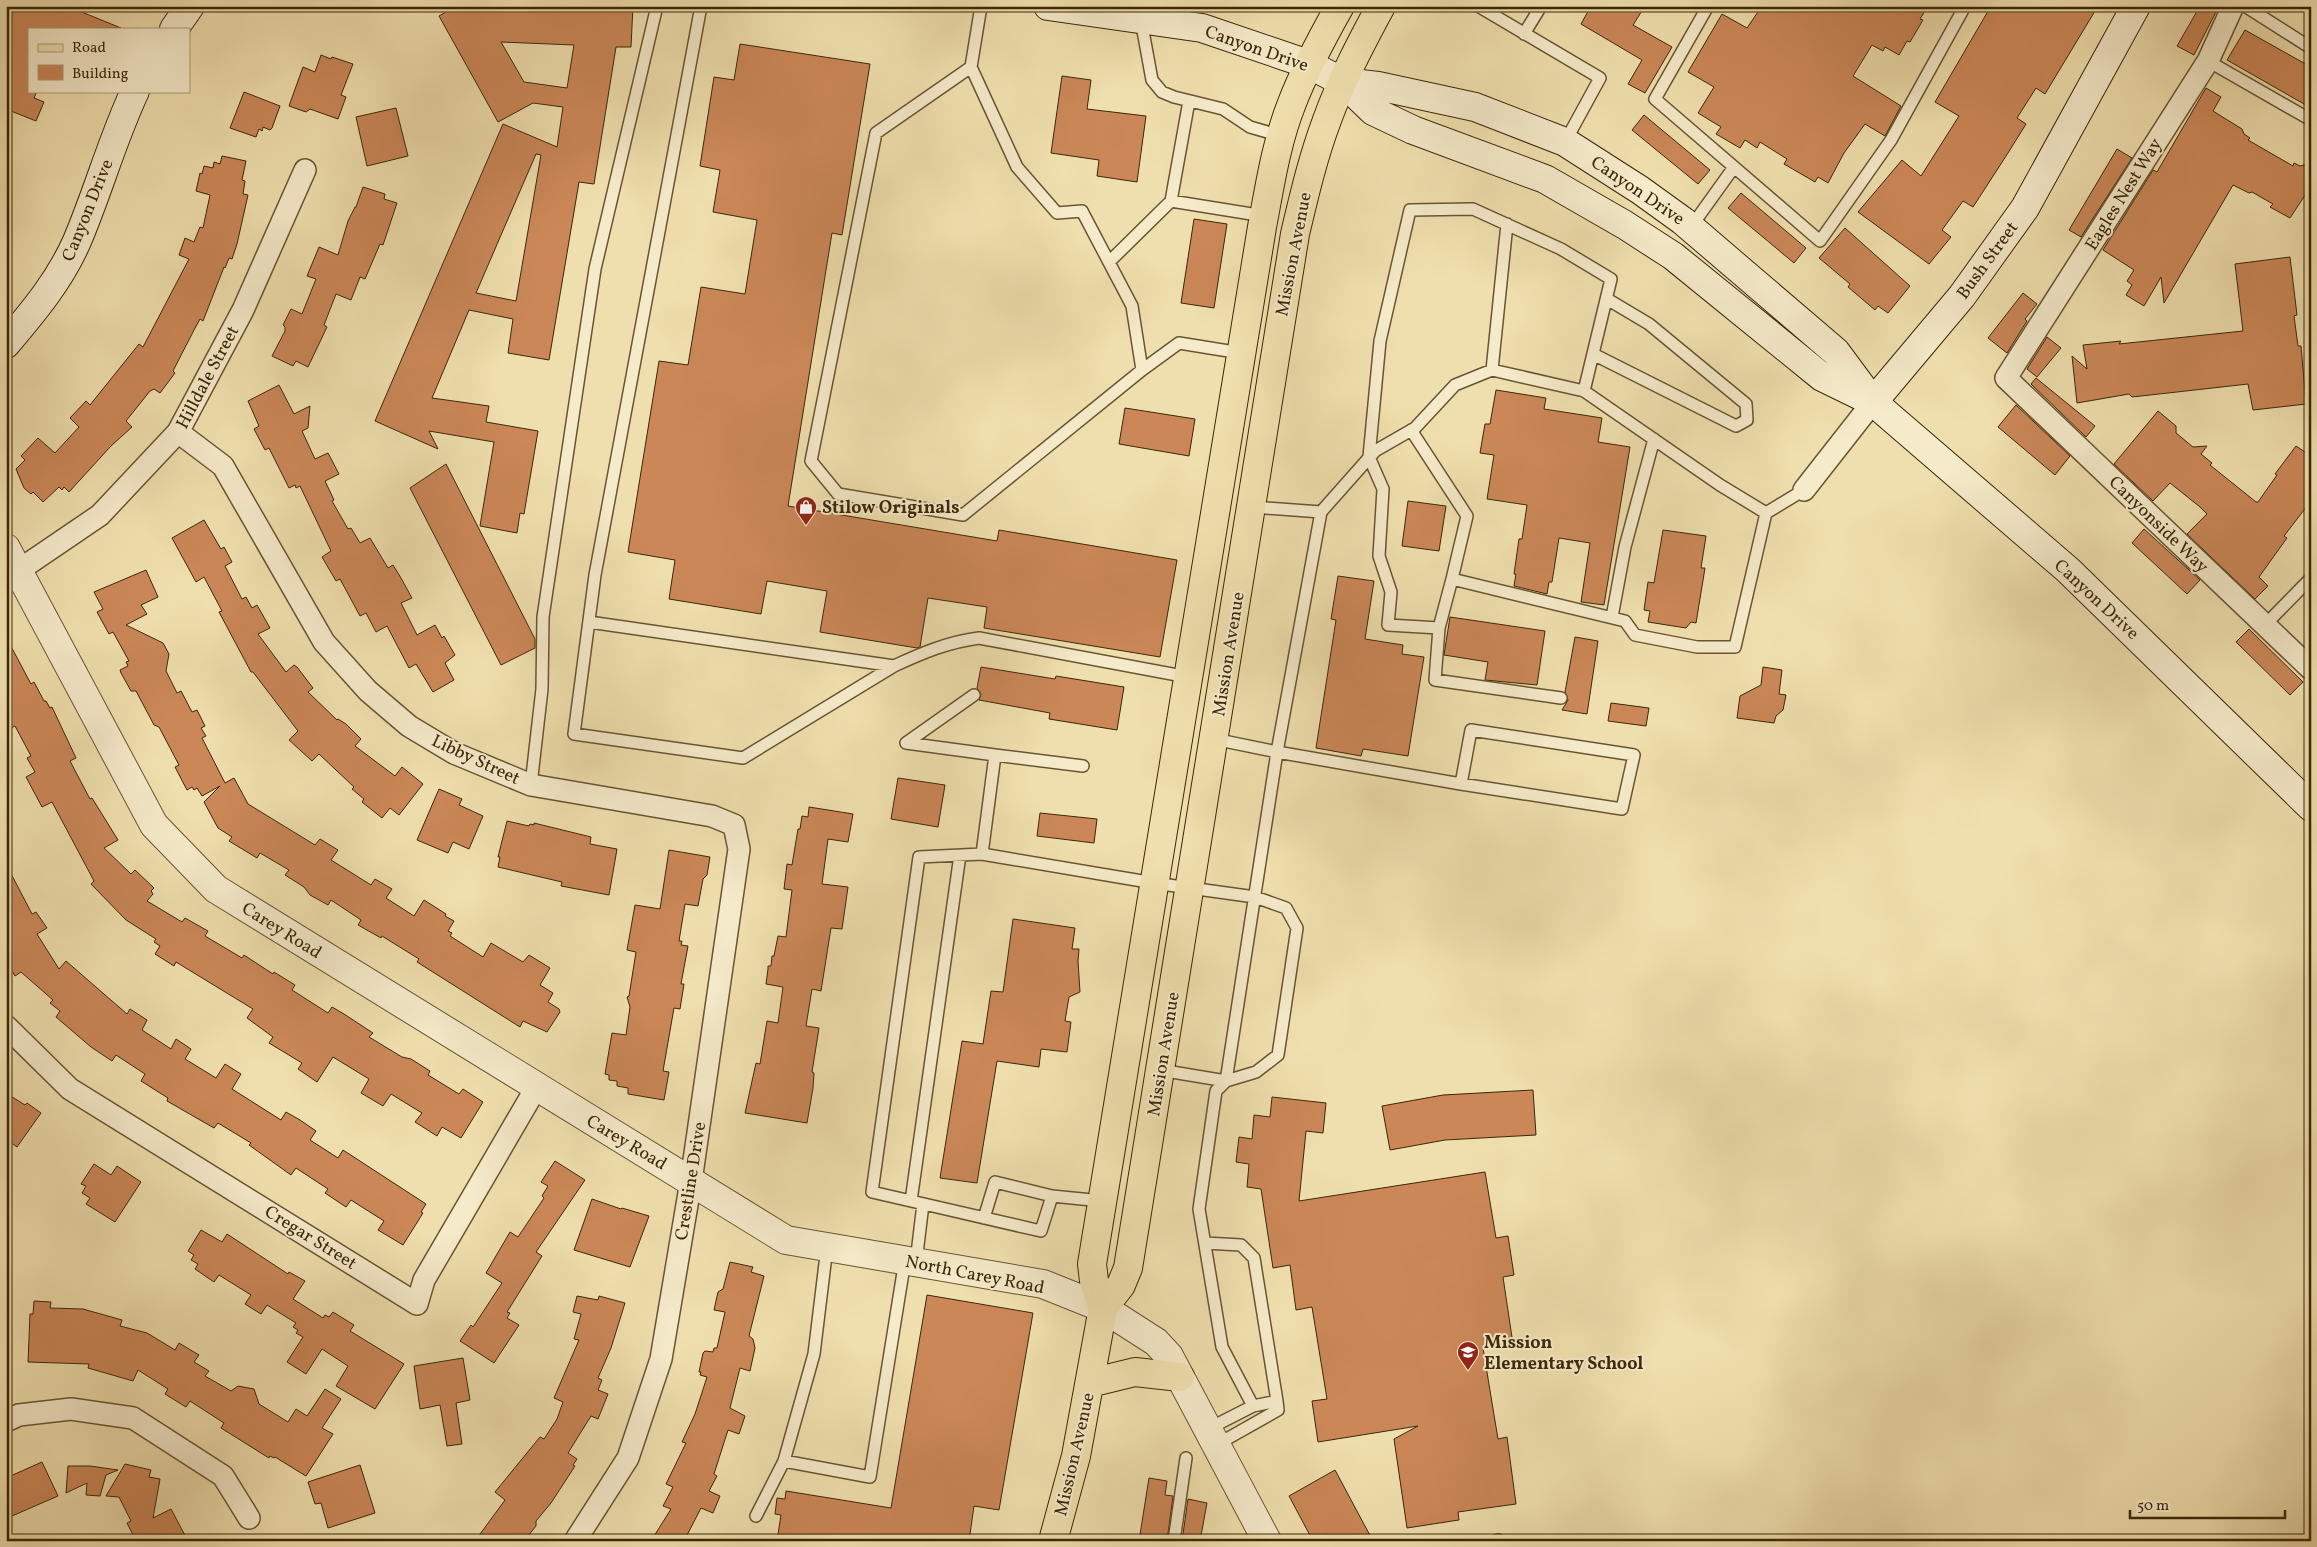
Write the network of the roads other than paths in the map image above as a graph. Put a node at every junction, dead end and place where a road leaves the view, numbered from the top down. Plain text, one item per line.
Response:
1 (190, 6) edge
2 (657, 6) edge
3 (701, 6) edge
4 (981, 6) edge
5 (1048, 6) edge
6 (1340, 6) edge
7 (1381, 6) edge
8 (1478, 6) edge
9 (1541, 6) edge
10 (1708, 6) edge
11 (1965, 6) edge
12 (2136, 6) edge
13 (2233, 6) edge
14 (2245, 6) edge
15 (1141, 20) junction
16 (175, 28) edge
17 (1524, 34) junction
18 (2311, 48) edge
19 (2208, 61) junction
20 (1308, 64) junction
21 (971, 67) junction
22 (1343, 82) junction
23 (135, 92) edge
24 (1189, 101) junction
25 (2311, 120) edge
26 (1281, 136) junction
27 (1565, 142) junction
28 (1734, 167) junction
29 (305, 170) dead end
30 (1171, 201) junction
31 (1264, 216) junction
32 (1507, 224) junction
33 (1691, 227) junction
34 (1109, 262) junction
35 (1606, 299) junction
36 (6, 344) edge
37 (1241, 353) junction
38 (1593, 354) junction
39 (1142, 370) junction
40 (1492, 370) junction
41 (2006, 378) joint
42 (1584, 391) junction
43 (1873, 402) junction
44 (1411, 430) junction
45 (178, 432) junction
46 (1654, 439) junction
47 (1369, 457) junction
48 (1804, 490) joint
49 (1252, 507) junction
50 (1321, 512) junction
51 (1766, 513) junction
52 (11, 566) edge
53 (2311, 578) edge
54 (1452, 579) junction
55 (1612, 617) junction
56 (589, 622) junction
57 (2265, 625) junction
58 (1440, 628) junction
59 (894, 666) junction
60 (2310, 668) edge
61 (1188, 677) junction
62 (974, 695) dead end
63 (1560, 698) dead end
64 (1214, 739) junction
65 (1277, 752) junction
66 (995, 755) junction
67 (1083, 766) dead end
68 (1461, 784) junction
69 (531, 785) junction
70 (2311, 807) edge
71 (712, 816) joint
72 (982, 854) junction
73 (960, 855) junction
74 (1154, 883) junction
75 (1190, 887) junction
76 (1255, 896) junction
77 (6, 1026) edge
78 (1160, 1070) junction
79 (1226, 1081) junction
80 (536, 1088) junction
81 (691, 1181) junction
82 (1052, 1196) junction
83 (911, 1201) junction
84 (1102, 1201) junction
85 (923, 1204) junction
86 (984, 1218) junction
87 (1205, 1243) junction
88 (828, 1247) junction
89 (910, 1261) junction
90 (1103, 1308) junction
91 (1180, 1377) junction
92 (1090, 1383) junction
93 (1277, 1401) junction
94 (1253, 1406) junction
95 (6, 1420) edge
96 (1212, 1437) junction
97 (1186, 1458) dead end
98 (784, 1461) junction
99 (756, 1516) dead end
100 (249, 1518) dead end
101 (575, 1541) edge
102 (1053, 1541) edge
103 (1174, 1541) edge
104 (1267, 1541) edge

1 - 16 main road
2 - 69 lane
3 - 56 lane
4 - 21 lane
5 - 15 main road, Canyon Drive
6 - 20 main road, Mission Avenue
7 - 22 main road, Mission Avenue
8 - 17 lane
9 - 17 lane
10 - 28 lane
11 - 28 lane
12 - 43 main road, Bush Street
13 - 19 street, Eagles Nest Way
14 - 18 lane
15 - 20 main road, Canyon Drive
15 - 24 lane
17 - 27 lane
19 - 25 lane
19 - 41 street, Eagles Nest Way
20 - 22 main road, Canyon Drive
20 - 26 main road, Mission Avenue
21 - 34 lane
21 - 39 lane
22 - 27 main road, Canyon Drive
22 - 43 main road, Canyon Drive
22 - 49 main road, Mission Avenue
23 - 36 main road, Canyon Drive
24 - 26 lane
24 - 30 lane
26 - 31 main road, Mission Avenue
27 - 33 main road, Canyon Drive
28 - 33 lane
29 - 45 street, Hilldale Street
30 - 31 lane
30 - 34 lane
31 - 37 main road, Mission Avenue
32 - 35 lane
32 - 40 lane
32 - 47 lane
33 - 43 main road, Canyon Drive
34 - 39 lane
35 - 38 lane
35 - 38 lane
37 - 39 lane
37 - 61 main road, Mission Avenue
38 - 42 lane
40 - 42 lane
40 - 44 lane
41 - 57 street, Canyonside Way
42 - 46 lane
43 - 48 street, Bush Street
43 - 70 main road, Canyon Drive
44 - 47 lane
44 - 54 lane
45 - 52 street, Hilldale Street
45 - 69 street, Libby Street
46 - 51 lane
46 - 55 lane
47 - 50 lane
47 - 58 lane
48 - 51 lane
49 - 50 lane
49 - 64 main road, Mission Avenue
50 - 65 lane
51 - 55 lane
52 - 80 main road, Carey Road
53 - 57 lane
54 - 55 lane
54 - 58 lane
56 - 59 lane
56 - 59 lane
57 - 60 street, Canyonside Way
58 - 63 lane
59 - 61 lane
61 - 74 main road, Mission Avenue
62 - 66 lane
64 - 65 lane
64 - 75 main road, Mission Avenue
65 - 68 lane
65 - 76 lane
66 - 67 lane
66 - 72 lane
68 - 68 lane
69 - 71 street, Libby Street
71 - 81 street, Crestline Drive
72 - 73 lane
72 - 74 lane
73 - 83 lane
73 - 83 lane
74 - 75 lane
74 - 84 main road, Mission Avenue
75 - 76 lane
75 - 78 main road, Mission Avenue
76 - 79 lane
76 - 79 lane
77 - 80 street, Cregar Street
78 - 79 lane
78 - 90 main road, Mission Avenue
79 - 87 lane
80 - 81 main road, Carey Road
81 - 88 main road, North Carey Road
81 - 101 street, Crestline Drive
82 - 84 lane
82 - 86 lane
82 - 86 lane
83 - 85 lane
84 - 90 main road, Mission Avenue
85 - 86 lane
85 - 89 lane
87 - 93 lane
87 - 94 lane
88 - 89 main road, North Carey Road
88 - 98 lane
89 - 90 main road, North Carey Road
89 - 98 lane
90 - 91 main road, North Carey Road
90 - 92 main road, Mission Avenue
91 - 92 main road
91 - 96 main road, North Carey Road
92 - 102 main road, Mission Avenue
93 - 94 lane
93 - 96 lane
94 - 96 lane
95 - 100 street
96 - 104 main road, North Carey Road
97 - 103 lane
98 - 99 lane

